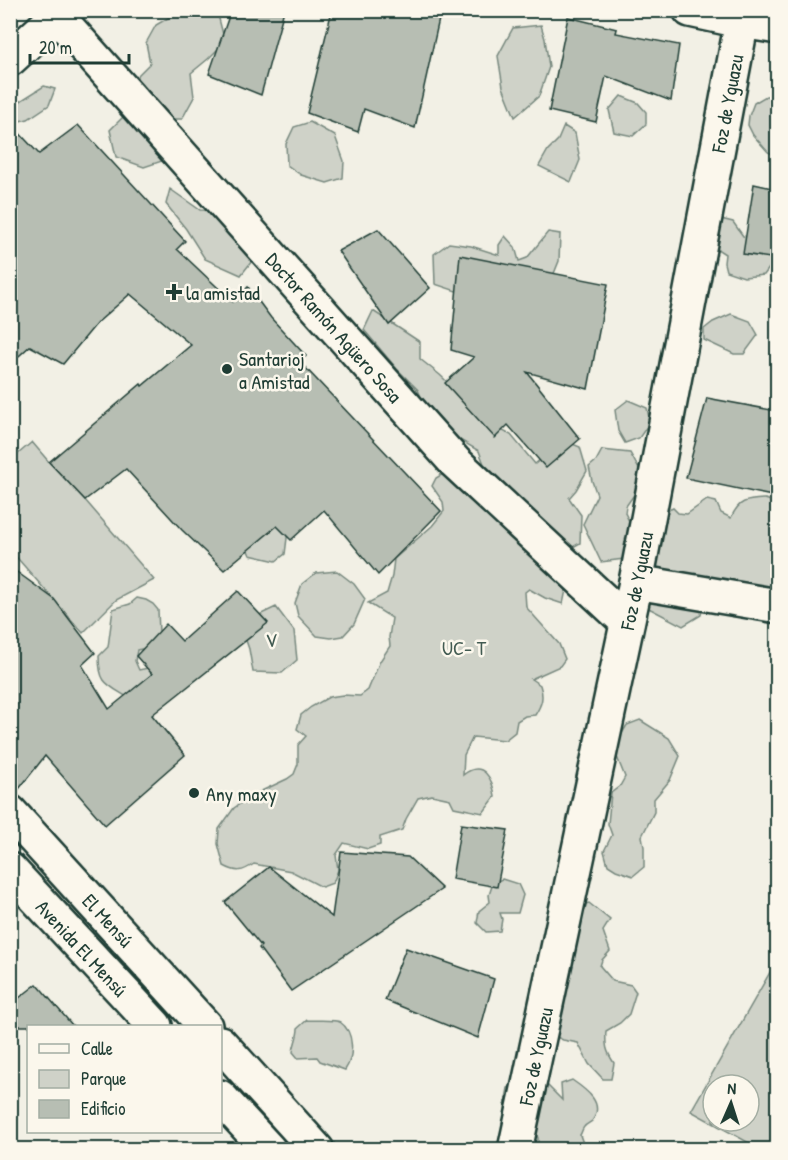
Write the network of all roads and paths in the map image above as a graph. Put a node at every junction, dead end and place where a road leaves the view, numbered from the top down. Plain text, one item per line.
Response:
1 (690, 10) edge
2 (58, 13) edge
3 (742, 16) edge
4 (777, 27) edge
5 (10, 59) edge
6 (636, 582) junction
7 (777, 606) edge
8 (627, 622) junction
9 (16, 828) edge
10 (10, 870) edge
11 (154, 1025) edge
12 (204, 1025) edge
13 (222, 1045) edge
14 (222, 1099) edge
15 (269, 1149) edge
16 (317, 1149) edge
17 (515, 1149) edge

1 - 3 street
2 - 5 street
2 - 8 street, Doctor Ramón Agüero Sosa
3 - 4 street
3 - 6 street, Foz de Yguazu
6 - 7 street
6 - 8 street, Foz de Yguazu
8 - 17 street, Foz de Yguazu
9 - 12 street, El Mensú
10 - 11 street, Avenida El Mensú
13 - 16 street
14 - 15 street

